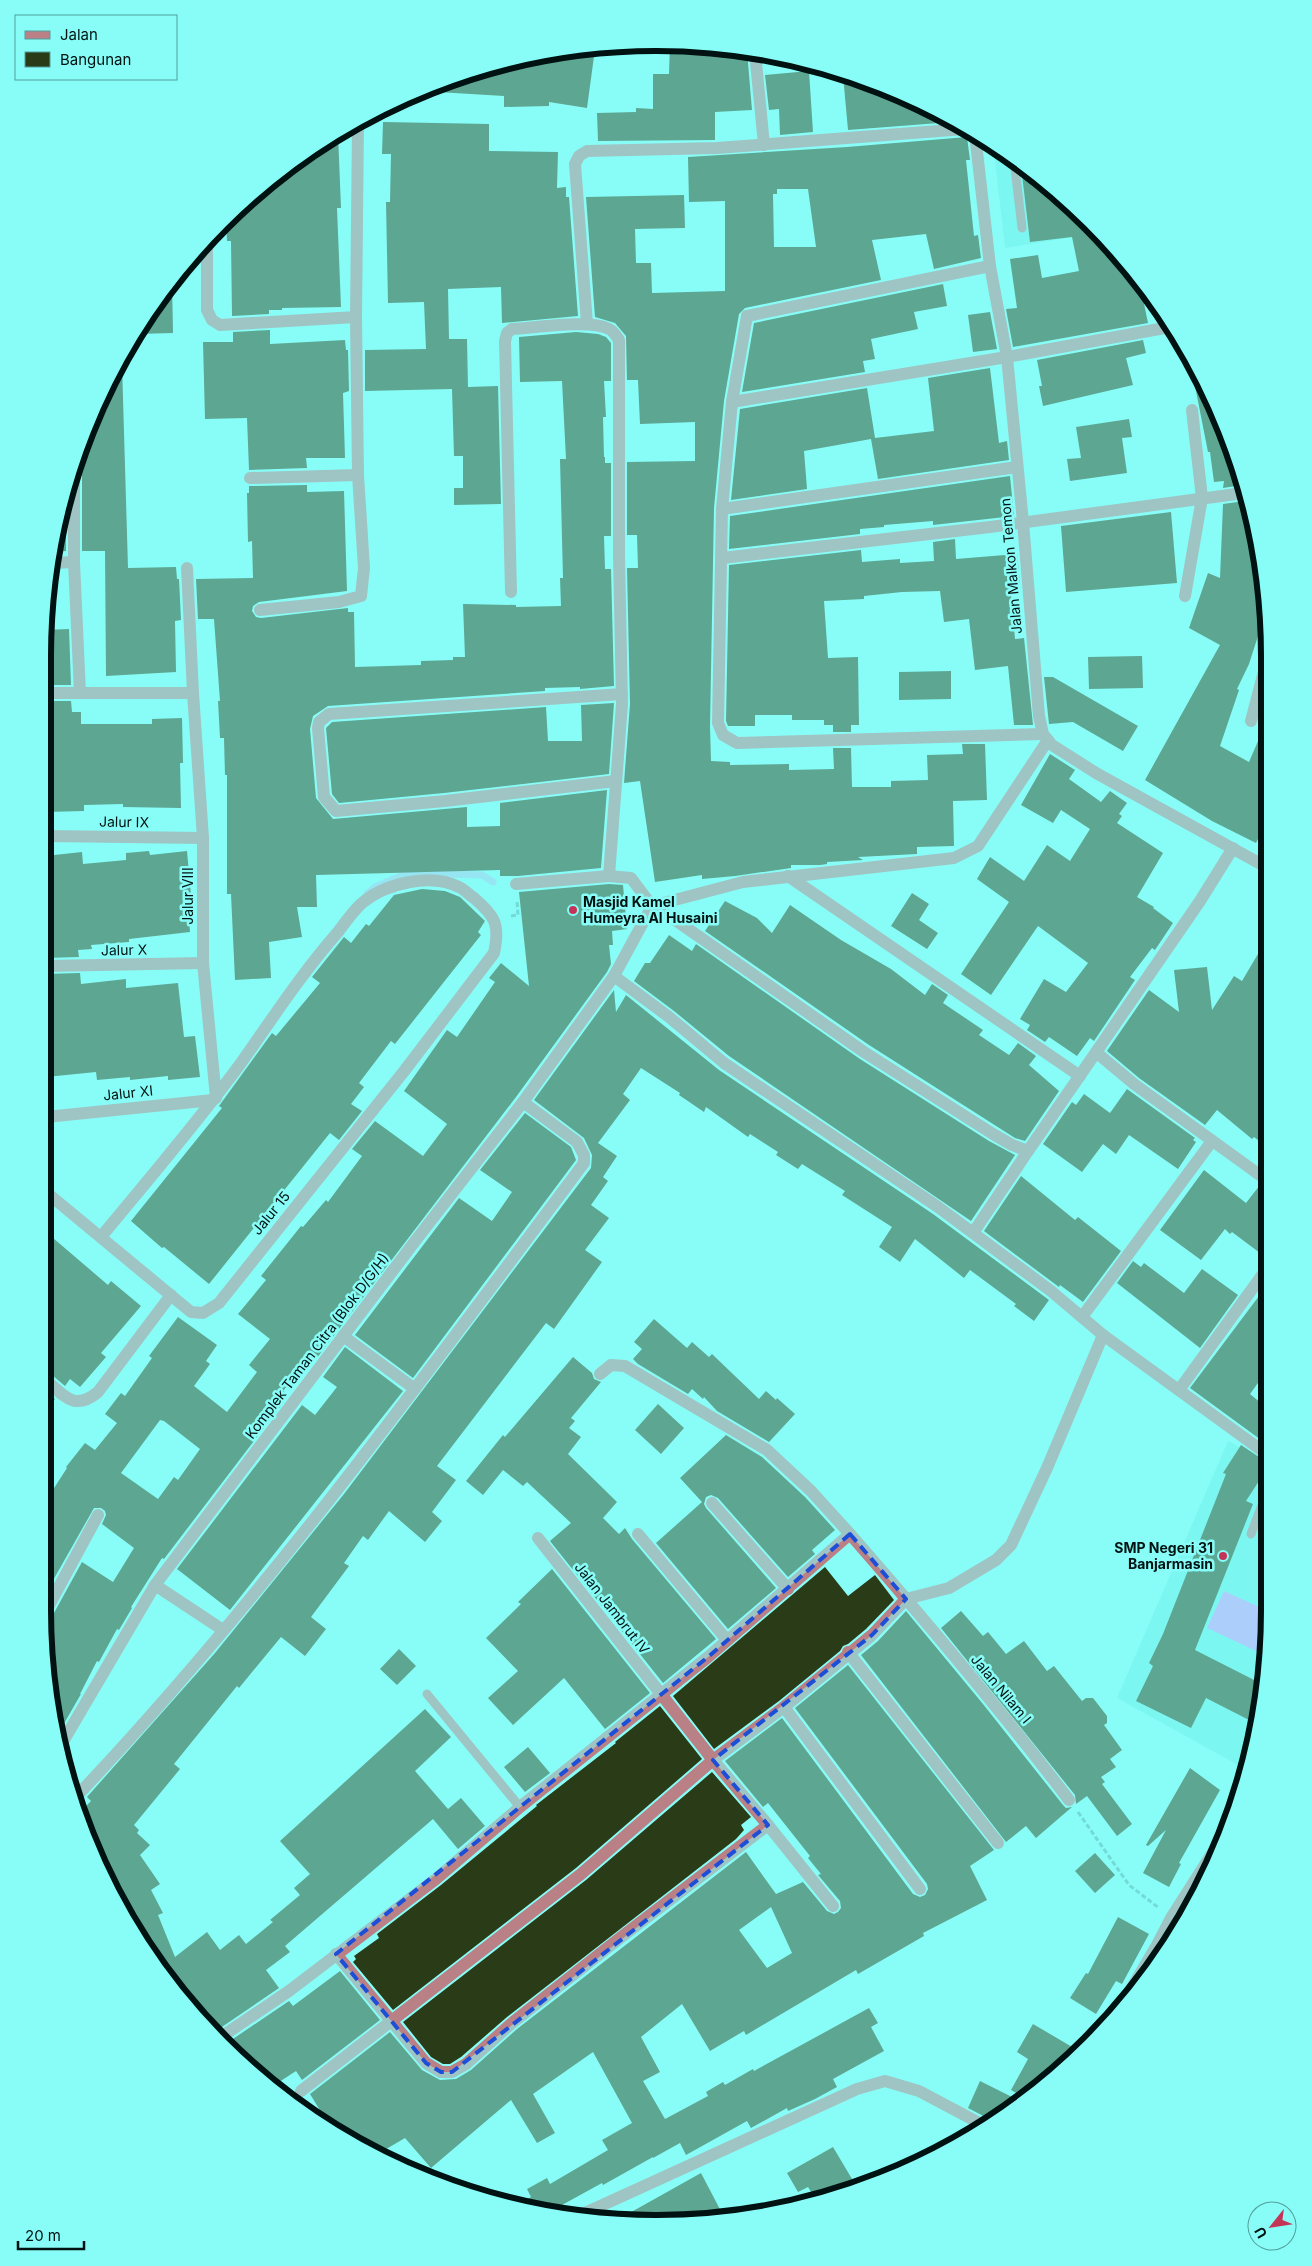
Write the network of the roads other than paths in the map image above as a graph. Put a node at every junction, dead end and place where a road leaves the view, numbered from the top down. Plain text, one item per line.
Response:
1 (756, 60) edge
2 (358, 130) edge
3 (954, 130) edge
4 (977, 144) edge
5 (764, 145) junction
6 (1015, 170) edge
7 (1022, 228) dead end
8 (207, 251) edge
9 (990, 266) junction
10 (356, 318) junction
11 (587, 324) junction
12 (1164, 328) edge
13 (1007, 357) junction
14 (732, 402) junction
15 (1192, 410) dead end
16 (1017, 467) junction
17 (358, 475) junction
18 (250, 478) dead end
19 (74, 492) edge
20 (1238, 494) edge
21 (1202, 498) junction
22 (722, 509) junction
23 (1023, 522) junction
24 (722, 558) junction
25 (74, 562) junction
26 (59, 563) edge
27 (187, 568) dead end
28 (512, 592) dead end
29 (1185, 596) dead end
30 (260, 610) dead end
31 (1261, 683) edge
32 (51, 693) edge
33 (80, 693) junction
34 (193, 693) junction
35 (622, 694) junction
36 (1251, 721) dead end
37 (1045, 737) junction
38 (616, 781) junction
39 (51, 836) edge
40 (203, 838) junction
41 (1233, 848) junction
42 (1261, 864) edge
43 (609, 876) junction
44 (788, 876) junction
45 (516, 884) dead end
46 (652, 906) junction
47 (203, 964) junction
48 (51, 966) edge
49 (614, 976) junction
50 (1097, 1053) junction
51 (1080, 1076) junction
52 (215, 1099) junction
53 (523, 1102) junction
54 (51, 1116) edge
55 (1212, 1141) junction
56 (1028, 1151) junction
57 (1261, 1176) edge
58 (51, 1196) edge
59 (973, 1233) junction
60 (101, 1237) junction
61 (1261, 1277) edge
62 (171, 1295) junction
63 (1082, 1317) junction
64 (1103, 1335) junction
65 (343, 1336) junction
66 (600, 1374) dead end
67 (51, 1385) edge
68 (415, 1389) junction
69 (1179, 1390) junction
70 (1261, 1450) edge
71 (712, 1503) dead end
72 (1261, 1508) edge
73 (98, 1515) dead end
74 (638, 1534) dead end
75 (850, 1534) junction
76 (1251, 1534) dead end
77 (538, 1538) dead end
78 (155, 1585) junction
79 (788, 1589) junction
80 (906, 1599) junction
81 (51, 1603) edge
82 (223, 1630) junction
83 (727, 1640) junction
84 (848, 1652) junction
85 (427, 1694) dead end
86 (662, 1695) junction
87 (784, 1707) junction
88 (65, 1738) edge
89 (713, 1760) junction
90 (80, 1793) edge
91 (1069, 1800) road end
92 (520, 1807) junction
93 (768, 1825) junction
94 (998, 1843) dead end
95 (1200, 1872) edge
96 (920, 1889) dead end
97 (833, 1906) dead end
98 (1166, 1935) edge
99 (336, 1954) junction
100 (392, 2022) junction
101 (225, 2034) edge
102 (301, 2092) dead end
103 (977, 2122) edge
104 (589, 2211) edge

1 - 5 street
2 - 10 street
3 - 5 street
4 - 9 street, Jalan Malkon Temon
5 - 11 street
6 - 7 lane
8 - 10 street
9 - 13 street, Jalan Malkon Temon
9 - 14 street
10 - 17 street
11 - 28 street
11 - 35 street
12 - 13 street
13 - 14 street
13 - 16 street, Jalan Malkon Temon
14 - 22 street
15 - 21 street
16 - 22 street
16 - 23 street, Jalan Malkon Temon
17 - 18 street
17 - 30 street
19 - 25 street
20 - 21 street
21 - 23 street
21 - 29 street
22 - 24 street
23 - 24 street
23 - 37 street, Jalan Malkon Temon
24 - 37 street
25 - 26 street
25 - 33 street
27 - 34 street, Jalur VIII
31 - 36 street
32 - 33 street
33 - 34 street
34 - 40 street, Jalur VIII
35 - 38 street
35 - 38 street
37 - 41 street
37 - 44 street
38 - 43 street
39 - 40 street, Jalur IX
40 - 47 street, Jalur VIII
41 - 42 street
41 - 50 street
43 - 45 street
43 - 46 street
44 - 46 street
44 - 51 street
46 - 49 street, Komplek Taman Citra (Blok D/G/H)
46 - 56 street
47 - 48 street, Jalur X
47 - 52 street, Jalur VIII
49 - 53 street, Komplek Taman Citra (Blok D/G/H)
49 - 59 street
50 - 51 street
50 - 55 street
51 - 56 street
52 - 54 street, Jalur XI
52 - 60 street
52 - 62 street, Jalur 15
53 - 65 street, Komplek Taman Citra (Blok D/G/H)
53 - 68 street
55 - 57 street
55 - 63 street
56 - 59 street
58 - 60 street, Jalur 15
59 - 63 street
60 - 62 street, Jalur 15
61 - 69 street
62 - 67 street
63 - 64 street
64 - 69 street
64 - 80 street
65 - 68 street
65 - 78 street, Komplek Taman Citra (Blok D/G/H)
66 - 75 street, Jalan Nilam I
68 - 82 street
69 - 70 street
71 - 79 street
72 - 76 lane
73 - 81 street
74 - 83 street
75 - 79 street
75 - 80 street, Jalan Nilam I
77 - 86 street, Jalan Jambrut IV
78 - 82 street
78 - 88 street, Komplek Taman Citra (Blok D/G/H)
79 - 83 street
80 - 84 street
80 - 91 street, Jalan Nilam I
82 - 90 street
83 - 86 street
84 - 87 street
84 - 94 street
85 - 92 lane
86 - 89 street, Jalan Jambrut IV
86 - 92 street
87 - 89 street
87 - 96 street
89 - 93 street, Jalan Jambrut IV
89 - 100 street
92 - 99 street
93 - 97 street, Jalan Jambrut IV
93 - 100 street
95 - 98 street
99 - 100 street
99 - 101 street
100 - 102 street
103 - 104 street

